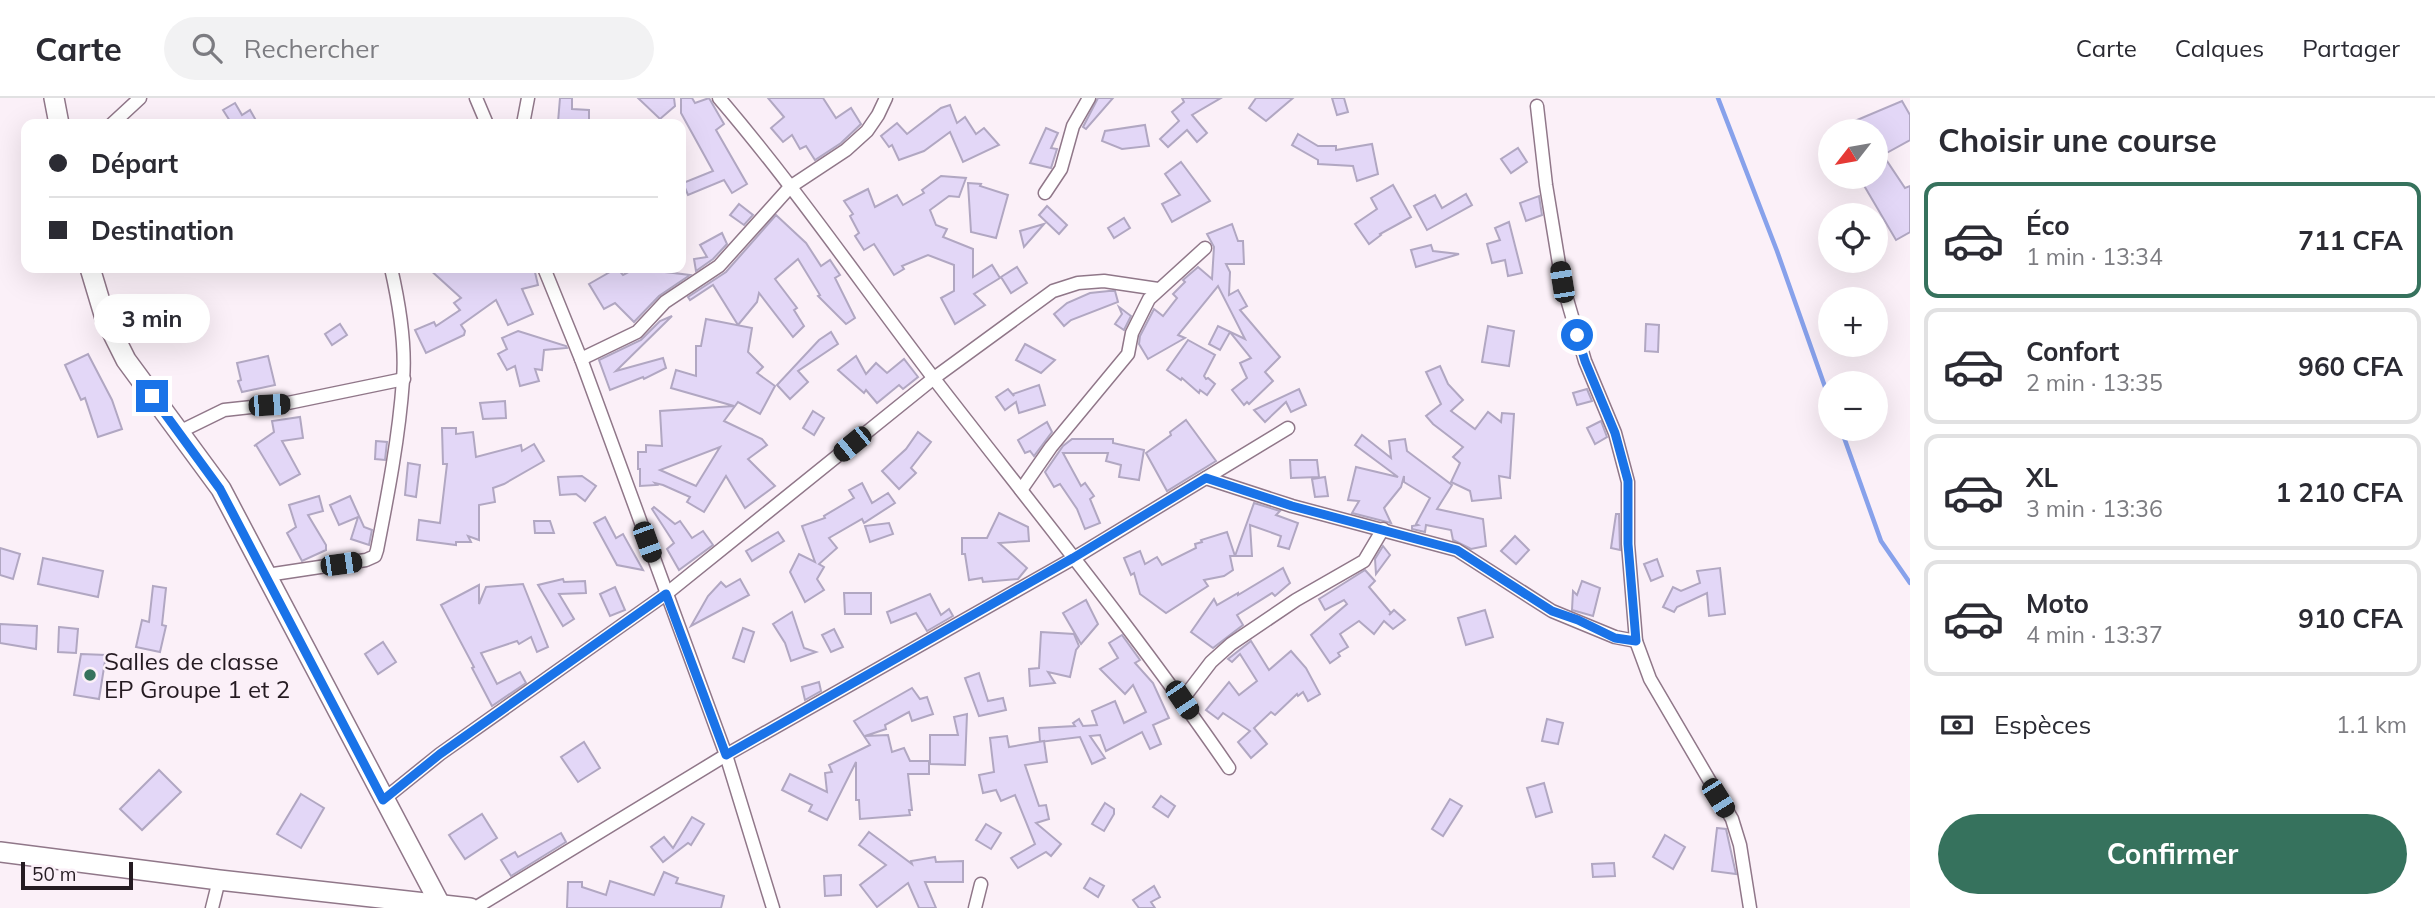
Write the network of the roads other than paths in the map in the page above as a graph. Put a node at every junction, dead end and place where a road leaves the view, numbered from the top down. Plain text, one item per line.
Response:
1 (54, 98) edge
2 (139, 98) edge
3 (476, 98) edge
4 (528, 98) edge
5 (719, 98) edge
6 (886, 98) edge
7 (1089, 98) edge
8 (1537, 106) dead end
9 (58, 119) edge
10 (117, 119) edge
11 (485, 119) edge
12 (524, 119) edge
13 (790, 187) junction
14 (1045, 193) dead end
15 (1205, 248) dead end
16 (92, 273) edge
17 (392, 273) edge
18 (546, 273) edge
19 (1158, 289) junction
20 (581, 359) junction
21 (934, 378) junction
22 (404, 379) junction
23 (1288, 428) dead end
24 (177, 433) junction
25 (1206, 478) junction
26 (1021, 490) junction
27 (1383, 529) junction
28 (1073, 558) junction
29 (267, 575) junction
30 (666, 594) junction
31 (1636, 641) junction
32 (1182, 700) junction
33 (726, 755) junction
34 (1229, 768) dead end
35 (383, 800) junction
36 (0, 852) edge
37 (219, 880) junction
38 (981, 884) dead end
39 (442, 906) edge
40 (212, 908) edge
41 (472, 908) edge
42 (774, 908) edge
43 (975, 908) edge
44 (1750, 908) edge

1 - 9 main road
2 - 10 street
3 - 11 street
4 - 12 street
5 - 13 street
6 - 13 street
7 - 14 street
8 - 31 street
13 - 20 street
13 - 21 street
15 - 19 street
16 - 24 main road
17 - 22 street
18 - 20 street
19 - 21 street
19 - 26 street
20 - 30 street
21 - 26 street
21 - 30 street
22 - 24 street
22 - 29 street
23 - 25 street
24 - 29 main road
25 - 27 street
25 - 28 street
26 - 28 street
27 - 31 street
27 - 32 street
28 - 32 street
28 - 33 street
29 - 35 main road
30 - 33 street
30 - 35 street
31 - 44 street
32 - 34 street
33 - 41 street
33 - 42 street
35 - 39 main road
36 - 37 main road
37 - 39 main road
37 - 40 street
38 - 43 street
39 - 41 main road

